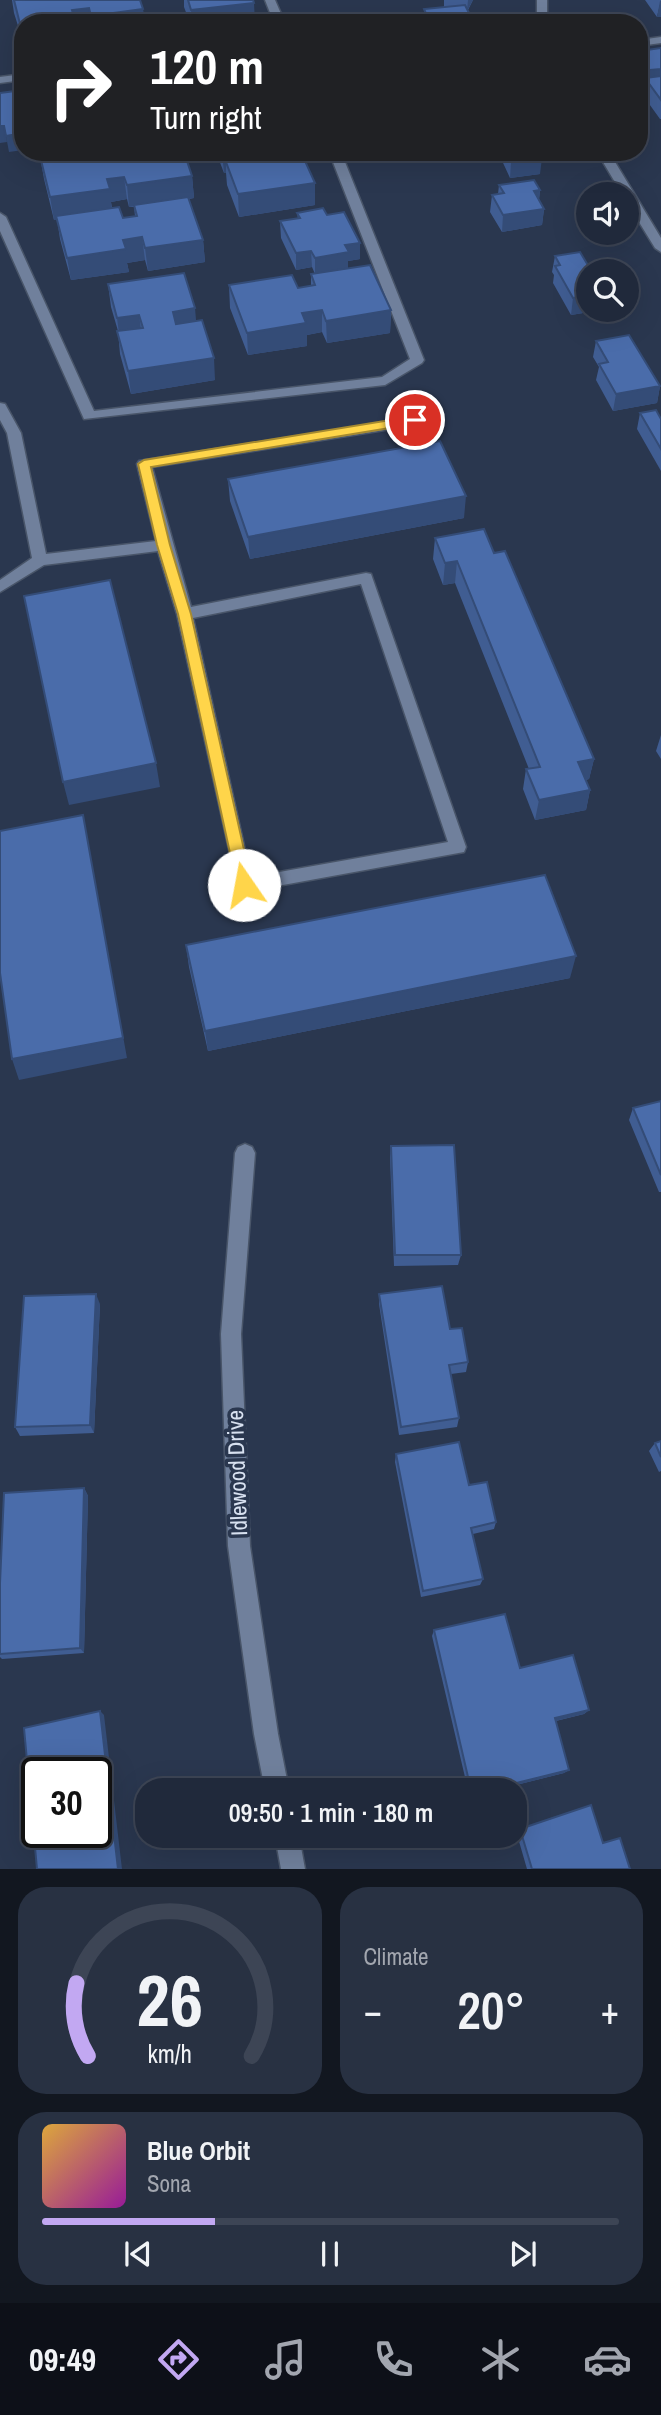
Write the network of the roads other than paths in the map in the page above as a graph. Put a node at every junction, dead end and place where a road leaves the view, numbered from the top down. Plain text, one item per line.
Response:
1 (338, 161) edge
2 (608, 161) edge
3 (0, 217) edge
4 (661, 248) edge
5 (1, 411) edge
6 (415, 420) dead end
7 (164, 545) junction
8 (40, 560) junction
9 (0, 587) edge
10 (184, 614) junction
11 (245, 1153) dead end
12 (275, 1778) edge
13 (289, 1848) edge
14 (293, 1869) edge

1 - 3 street
2 - 4 street
5 - 8 street
6 - 7 street
7 - 8 street
7 - 10 street
8 - 9 street
10 - 10 street
11 - 12 street, Idlewood Drive
13 - 14 street

